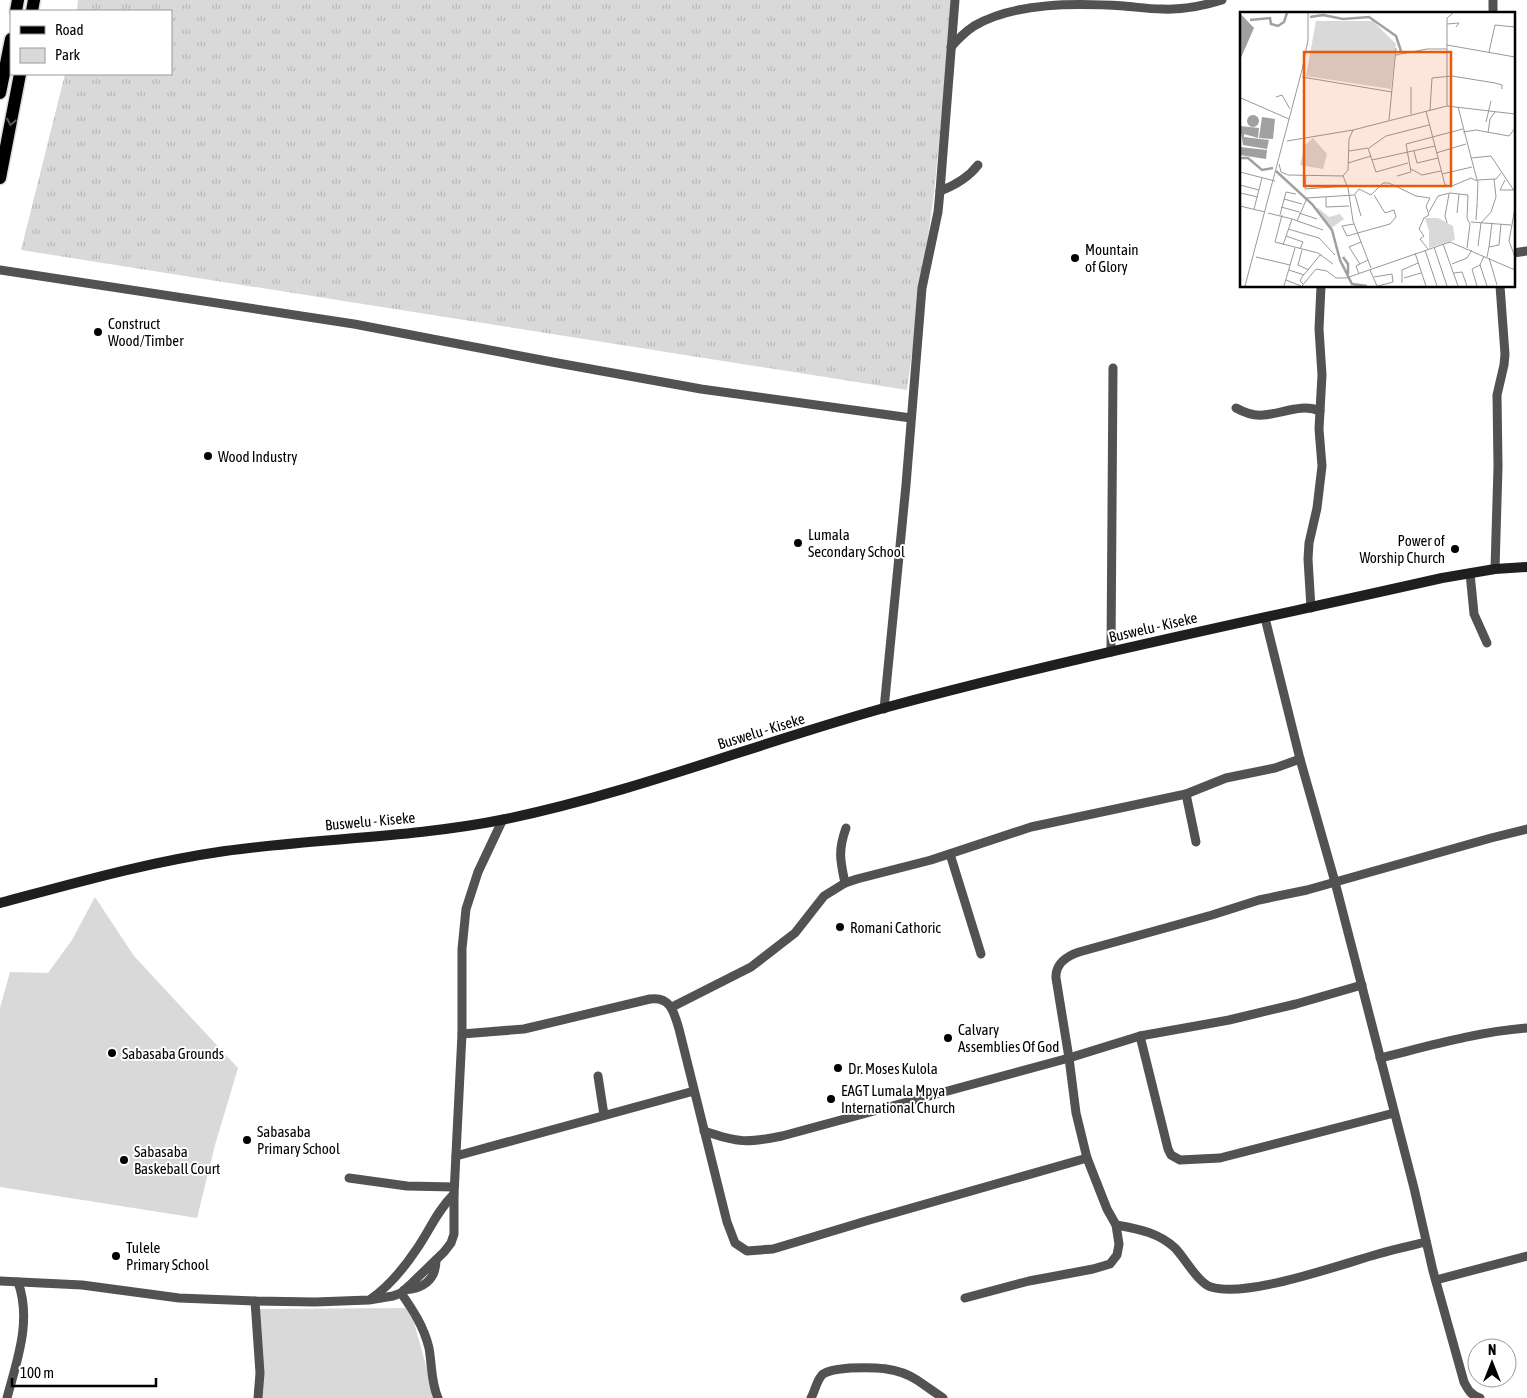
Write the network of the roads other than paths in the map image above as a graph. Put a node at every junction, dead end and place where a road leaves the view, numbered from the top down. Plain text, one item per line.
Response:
1 (955, 0) edge
2 (1222, 0) edge
3 (10, 44) edge
4 (951, 47) junction
5 (20, 75) edge
6 (0, 93) edge
7 (978, 165) dead end
8 (0, 178) edge
9 (940, 191) junction
10 (1527, 251) edge
11 (1514, 253) edge
12 (0, 270) edge
13 (1321, 288) edge
14 (1500, 288) edge
15 (1113, 368) dead end
16 (1236, 408) dead end
17 (1320, 411) junction
18 (910, 418) junction
19 (1527, 567) edge
20 (1495, 569) junction
21 (1470, 573) junction
22 (1311, 608) junction
23 (1265, 618) junction
24 (1487, 643) dead end
25 (1111, 652) junction
26 (884, 708) junction
27 (1300, 760) junction
28 (1186, 794) junction
29 (503, 819) junction
30 (846, 828) dead end
31 (1527, 829) edge
32 (1196, 842) dead end
33 (950, 854) junction
34 (1335, 882) junction
35 (845, 883) junction
36 (0, 903) edge
37 (982, 954) dead end
38 (1362, 985) junction
39 (672, 1008) junction
40 (1527, 1028) edge
41 (462, 1034) junction
42 (1140, 1036) junction
43 (1069, 1058) junction
44 (1380, 1058) junction
45 (598, 1076) dead end
46 (694, 1090) junction
47 (1394, 1113) junction
48 (604, 1114) junction
49 (704, 1131) junction
50 (456, 1156) junction
51 (1086, 1158) junction
52 (349, 1178) dead end
53 (454, 1191) junction
54 (1116, 1225) junction
55 (1426, 1242) junction
56 (1527, 1256) edge
57 (1436, 1280) junction
58 (0, 1281) edge
59 (18, 1282) junction
60 (403, 1291) junction
61 (965, 1298) dead end
62 (369, 1300) junction
63 (256, 1301) junction
64 (7, 1398) edge
65 (258, 1398) edge
66 (438, 1398) edge
67 (811, 1398) edge
68 (943, 1398) edge
69 (1480, 1398) edge

1 - 4 street
2 - 4 street
3 - 6 main road
4 - 9 street
5 -> 8 main road
7 - 9 street
9 - 18 street
10 - 11 street
12 - 18 street
13 - 17 street
14 - 20 street
15 - 25 street
16 - 17 street
17 - 22 street
18 - 26 street
19 - 20 main road, Buswelu - Kiseke
20 - 21 main road, Buswelu - Kiseke
21 - 22 main road, Buswelu - Kiseke
21 - 24 street
22 - 23 main road, Buswelu - Kiseke
23 - 25 main road, Buswelu - Kiseke
23 - 27 street
25 - 26 main road, Buswelu - Kiseke
26 - 29 main road, Buswelu - Kiseke
27 - 28 street
27 - 34 street
28 - 32 street
28 - 33 street
29 - 36 main road, Buswelu - Kiseke
29 - 41 street
30 - 35 street
31 - 34 street
33 - 35 street
33 - 37 street
34 - 38 street
34 - 43 street
35 - 39 street
38 - 42 street
38 - 44 street
39 - 41 street
39 - 46 street
40 - 44 street
41 - 50 street
42 - 43 street
42 - 47 street
43 - 49 street
43 - 51 street
44 - 47 street
45 - 48 street
46 - 48 street
46 - 49 street
47 - 55 street
48 - 50 street
49 - 51 street
50 - 53 street
51 - 54 street
52 - 53 street
53 - 60 street
53 - 62 street
54 - 55 street
54 - 61 street
55 - 57 street
56 - 57 street
57 - 69 street
58 - 59 street
59 - 63 street
59 - 64 street
60 - 62 street
60 - 66 street
62 - 63 street
63 - 65 street
67 - 68 street

